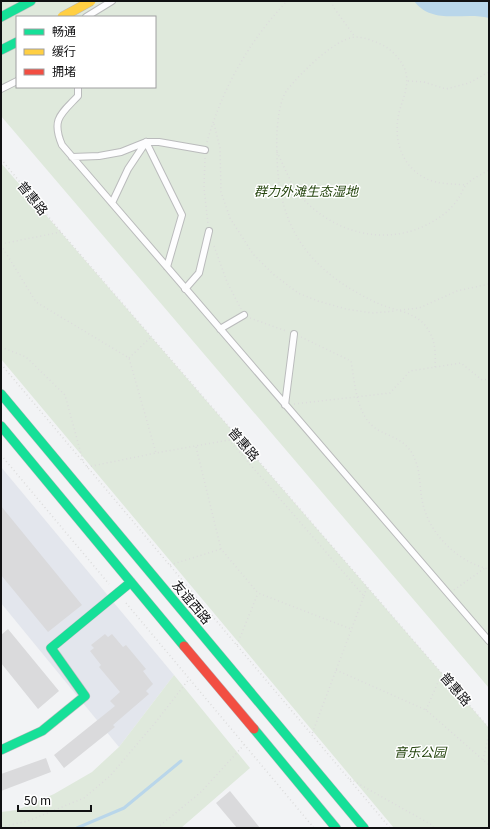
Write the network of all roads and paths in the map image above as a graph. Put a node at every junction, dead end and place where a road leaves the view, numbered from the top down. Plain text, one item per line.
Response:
1 (31, 1) edge
2 (91, 1) edge
3 (112, 1) edge
4 (287, 1) edge
5 (331, 1) edge
6 (64, 6) dead end
7 (63, 16) edge
8 (65, 16) edge
9 (88, 16) edge
10 (1, 17) edge
11 (355, 38) junction
12 (16, 42) edge
13 (1, 50) edge
14 (489, 72) edge
15 (16, 81) edge
16 (408, 81) junction
17 (1, 88) edge
18 (78, 88) edge
19 (213, 122) junction
20 (146, 142) junction
21 (205, 150) junction
22 (276, 151) junction
23 (72, 157) junction
24 (1, 159) edge
25 (489, 170) edge
26 (466, 185) junction
27 (112, 203) junction
28 (209, 231) joint
29 (61, 232) junction
30 (1, 245) edge
31 (214, 245) dead end
32 (167, 267) junction
33 (489, 284) edge
34 (185, 289) junction
35 (398, 310) junction
36 (244, 315) junction
37 (220, 329) junction
38 (294, 334) junction
39 (151, 337) junction
40 (1, 347) edge
41 (130, 358) junction
42 (1, 364) edge
43 (435, 367) junction
44 (489, 379) edge
45 (1, 394) edge
46 (358, 398) junction
47 (284, 405) junction
48 (1, 426) edge
49 (236, 435) junction
50 (229, 440) junction
51 (196, 446) junction
52 (156, 453) junction
53 (1, 455) edge
54 (84, 463) junction
55 (87, 467) junction
56 (221, 549) junction
57 (170, 565) junction
58 (486, 568) junction
59 (489, 569) edge
60 (131, 582) junction
61 (367, 586) junction
62 (258, 593) junction
63 (117, 594) junction
64 (447, 594) junction
65 (364, 596) junction
66 (351, 629) junction
67 (489, 641) edge
68 (237, 645) junction
69 (336, 670) junction
70 (442, 673) junction
71 (189, 679) junction
72 (426, 710) junction
73 (489, 728) edge
74 (312, 734) junction
75 (489, 734) edge
76 (244, 745) junction
77 (1, 750) edge
78 (483, 760) junction
79 (489, 765) edge
80 (348, 778) junction
81 (1, 827) edge
82 (157, 828) edge
83 (314, 828) edge
84 (336, 828) edge
85 (364, 828) edge
86 (390, 828) edge
87 (434, 828) edge

1 - 10 main road
2 - 8 main road, bridge
3 - 9 lane
4 - 19 path
5 - 11 path
6 - 7 lane
11 - 16 path
11 - 22 path
12 - 13 main road
14 - 16 path
15 - 17 lane
16 - 26 path
18 - 23 lane
19 - 21 path
19 - 35 path
20 - 21 lane
20 - 23 lane
20 - 27 lane
20 - 32 lane
21 - 28 path
22 - 26 path
22 - 35 path
23 - 27 lane
24 - 29 path, 普惠路
25 - 26 path
27 - 32 lane
28 - 34 lane
29 - 30 path
29 - 39 path, 普惠路
30 - 41 path
31 - 36 path
32 - 34 lane
33 - 35 path
34 - 37 lane
35 - 43 path
36 - 37 lane
36 - 38 path
37 - 47 lane
38 - 46 path
38 - 47 lane
39 - 41 path
39 - 49 path, 普惠路
40 - 54 path
41 - 52 path
42 - 54 path
43 - 44 path
43 - 46 path
45 - 85 main road, 友谊西路
46 - 47 path
46 - 58 path
47 - 64 lane
48 - 60 main road
49 - 50 path
49 - 61 path, 普惠路
50 - 51 path
50 - 65 path
51 - 52 path
51 - 56 path
52 - 55 path
53 - 63 path
54 - 55 path
55 - 57 path
56 - 57 path
56 - 62 path
57 - 68 path
58 - 59 path
58 - 64 path
60 - 63 main road
60 - 84 main road
61 - 65 path
61 - 70 path, 普惠路
62 - 66 path
62 - 68 path
63 - 71 path
63 - 77 main road
64 - 67 lane
65 - 66 path
66 - 69 path
68 - 74 path
69 - 72 path
69 - 74 path
70 - 72 path
70 - 73 path, 普惠路
71 - 76 path
71 - 81 path
72 - 78 path
74 - 80 path
75 - 78 path
76 - 82 path
76 - 83 path
78 - 79 path
80 - 86 path
80 - 87 path

